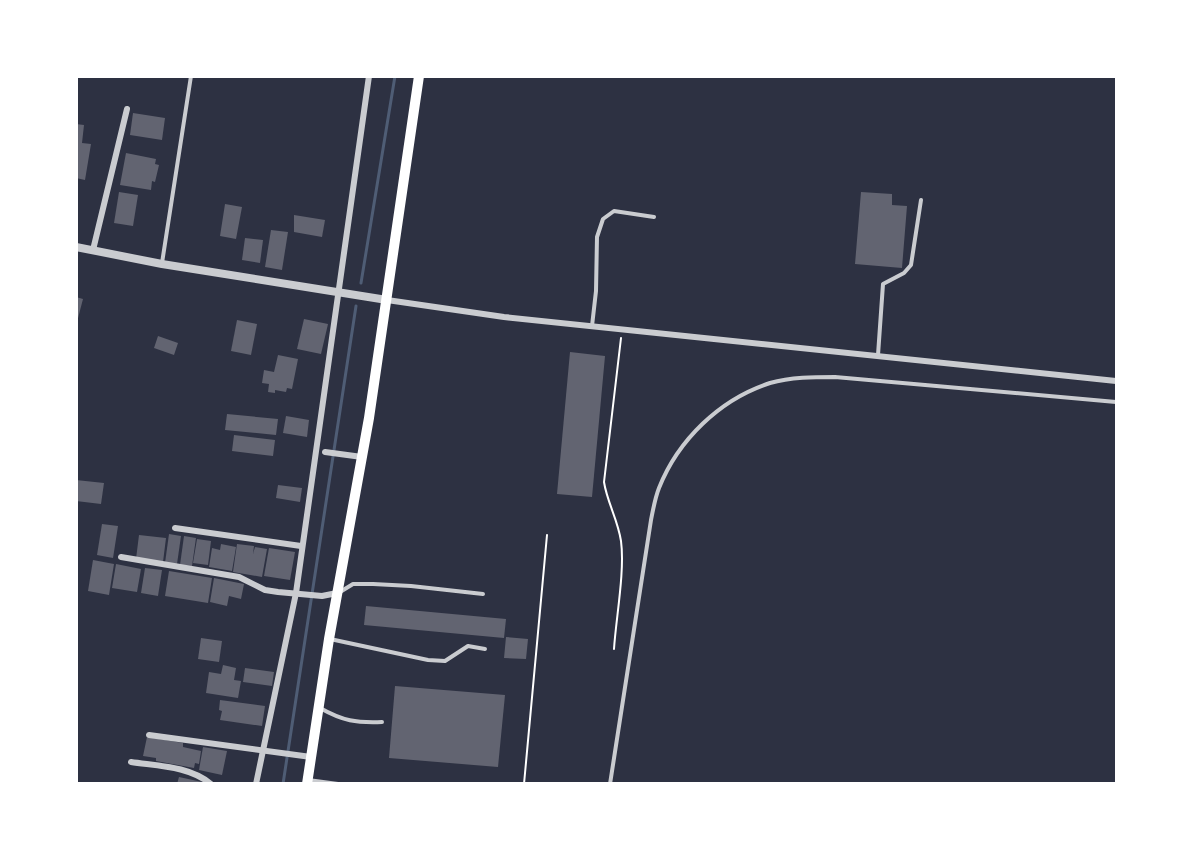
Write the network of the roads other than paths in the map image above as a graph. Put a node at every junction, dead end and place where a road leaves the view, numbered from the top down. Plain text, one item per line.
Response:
1 (191, 76) edge
2 (369, 76) edge
3 (419, 76) edge
4 (127, 109) dead end
5 (921, 200) dead end
6 (654, 218) dead end
7 (76, 247) edge
8 (93, 250) junction
9 (162, 264) junction
10 (337, 294) junction
11 (387, 300) junction
12 (592, 326) junction
13 (878, 355) junction
14 (1116, 381) edge
15 (1116, 402) edge
16 (325, 452) dead end
17 (357, 456) junction
18 (175, 528) dead end
19 (301, 546) junction
20 (122, 557) dead end
21 (296, 593) junction
22 (337, 593) junction
23 (483, 594) dead end
24 (329, 639) junction
25 (484, 649) dead end
26 (319, 708) junction
27 (382, 722) dead end
28 (149, 735) dead end
29 (262, 750) junction
30 (310, 757) junction
31 (131, 762) dead end
32 (307, 782) edge
33 (211, 783) edge
34 (256, 783) edge
35 (338, 783) edge
36 (610, 783) edge

1 - 9 lane
2 - 10 street
3 - 11 main road
4 - 8 street
5 - 13 lane
6 - 12 lane
7 - 8 street
8 - 9 street
9 - 10 street
10 - 11 street
10 - 19 street
11 - 12 street
11 - 17 main road
12 - 13 street
13 - 14 street
15 - 36 lane
16 - 17 street
17 - 22 main road
18 - 19 street
19 - 21 street
20 - 21 street
21 - 22 street
21 - 29 street
22 - 23 lane
22 - 24 main road
24 - 25 lane
24 - 26 main road
26 - 27 lane
26 - 30 main road
28 - 29 street
29 - 30 street
29 - 34 street
30 - 32 main road
31 - 33 street
32 - 35 lane

